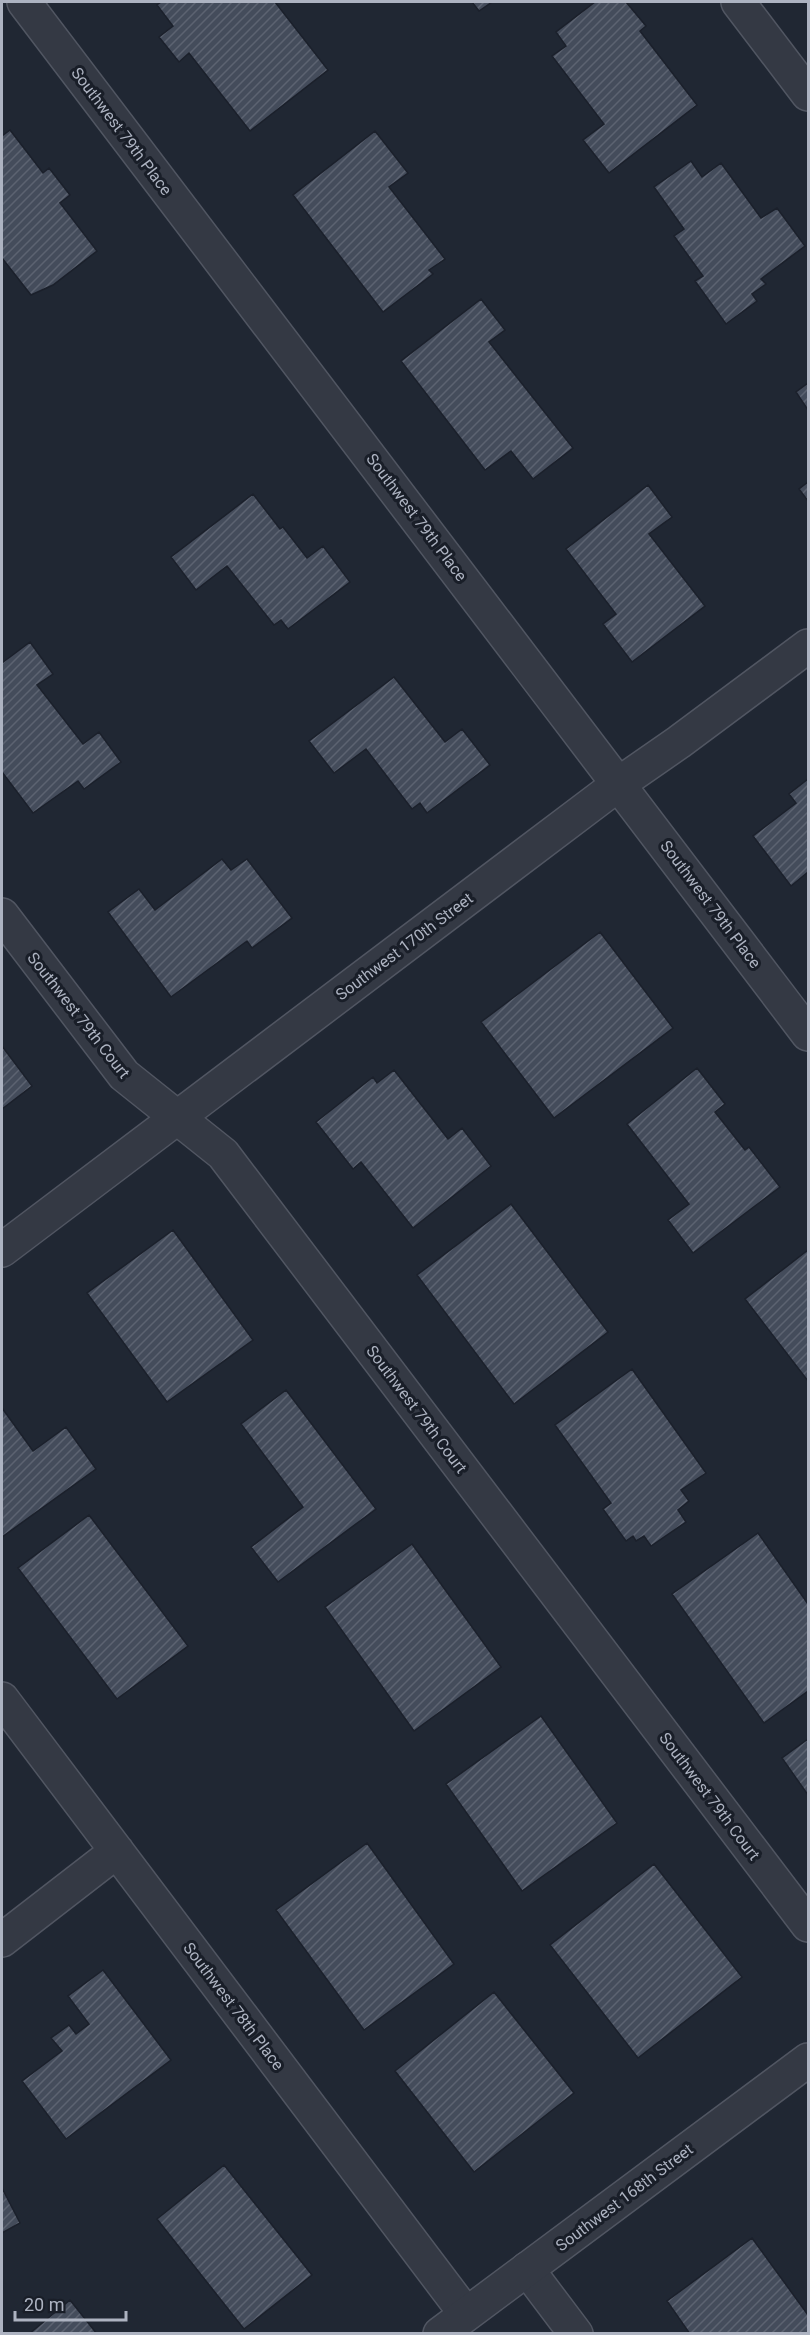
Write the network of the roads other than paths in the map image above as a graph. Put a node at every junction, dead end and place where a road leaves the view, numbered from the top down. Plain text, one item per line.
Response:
1 (24, 2) edge
2 (738, 2) edge
3 (808, 94) edge
4 (808, 646) edge
5 (620, 783) junction
6 (2, 915) edge
7 (808, 1034) edge
8 (177, 1116) junction
9 (2, 1250) edge
10 (2, 1699) edge
11 (117, 1851) junction
12 (808, 1925) edge
13 (2, 1940) edge
14 (808, 2060) edge
15 (527, 2269) junction
16 (466, 2314) junction
17 (440, 2334) edge
18 (576, 2334) edge

1 - 5 street, Southwest 79th Place
2 - 3 street
4 - 5 street, Southwest 170th Street
5 - 7 street, Southwest 79th Place
5 - 8 street, Southwest 170th Street
6 - 8 street, Southwest 79th Court
8 - 9 street, Southwest 170th Street
8 - 12 street, Southwest 79th Court
10 - 11 street, Southwest 78th Place
11 - 13 street
11 - 16 street, Southwest 78th Place
14 - 15 street, Southwest 168th Street
15 - 16 street, Southwest 168th Street
15 - 18 street
16 - 17 street, Southwest 168th Street

